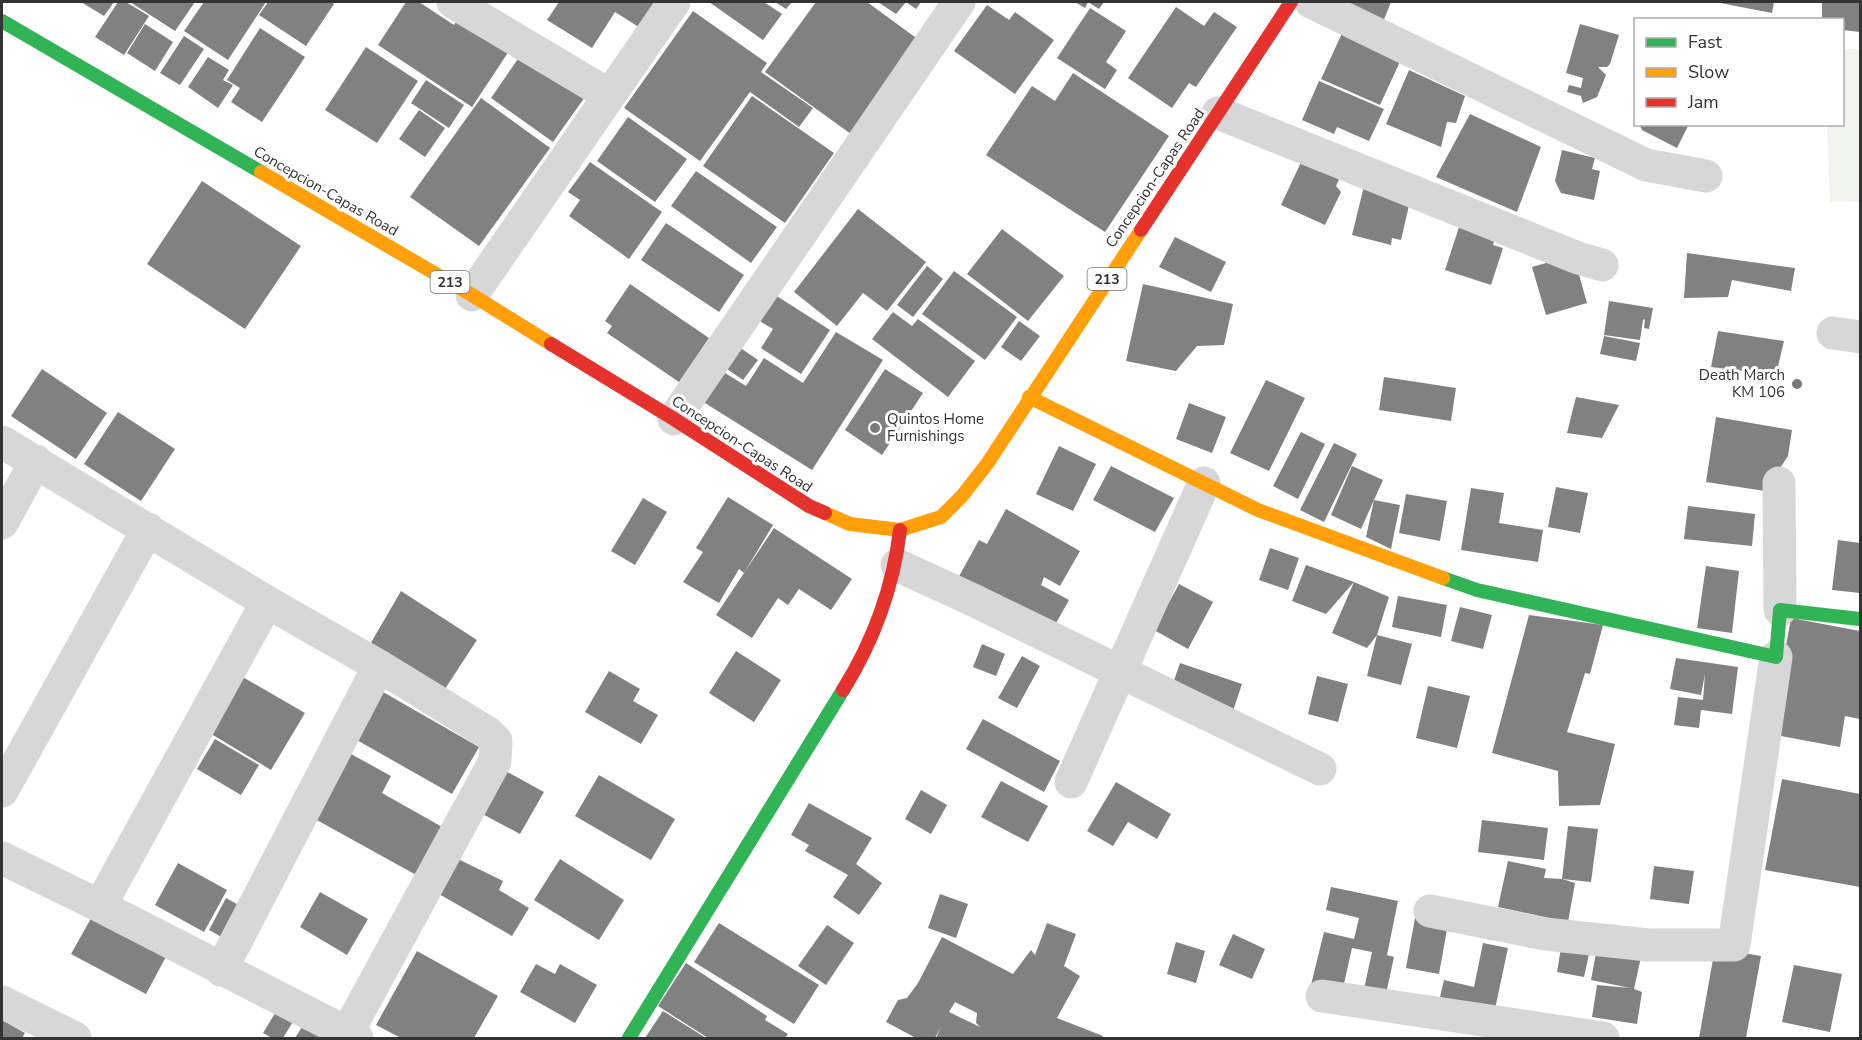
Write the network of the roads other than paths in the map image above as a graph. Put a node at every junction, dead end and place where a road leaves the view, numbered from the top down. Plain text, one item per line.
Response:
1 (453, 2) edge
2 (674, 2) edge
3 (959, 2) edge
4 (1291, 2) edge
5 (1311, 2) edge
6 (2, 21) edge
7 (609, 95) junction
8 (1218, 113) junction
9 (1706, 176) dead end
10 (1602, 265) dead end
11 (472, 295) junction
12 (1029, 397) junction
13 (674, 420) junction
14 (2, 442) edge
15 (36, 461) junction
16 (1204, 483) junction
17 (1779, 483) dead end
18 (2, 523) edge
19 (148, 529) junction
20 (900, 530) junction
21 (897, 565) junction
22 (267, 602) junction
23 (1780, 610) junction
24 (1860, 619) edge
25 (1776, 657) junction
26 (379, 666) junction
27 (1120, 672) junction
28 (1320, 770) dead end
29 (1071, 782) dead end
30 (2, 791) edge
31 (2, 858) edge
32 (100, 906) junction
33 (1430, 911) dead end
34 (221, 970) junction
35 (1322, 996) dead end
36 (2, 1002) edge
37 (352, 1035) edge
38 (75, 1038) edge
39 (629, 1038) edge
40 (1603, 1038) edge

1 - 7 street
2 - 7 street
3 - 13 street
4 - 8 main road, Concepcion-Capas Road / 213
5 - 9 street
6 - 11 main road, Concepcion-Capas Road / 213
7 - 11 street
8 - 10 street
8 - 12 main road, Concepcion-Capas Road / 213
11 - 13 main road, Concepcion-Capas Road / 213
12 - 16 main road
12 - 20 main road, Concepcion-Capas Road / 213
13 - 20 main road, Concepcion-Capas Road / 213
14 - 15 street
15 - 18 street
15 - 19 street
16 - 25 main road
16 - 27 street
17 - 23 street
19 - 22 street
19 - 30 street
20 - 21 main road
21 - 27 street
21 - 39 main road
22 - 26 street
22 - 32 street
23 - 24 main road
23 - 25 main road
25 - 33 street
26 - 34 street
26 - 37 street
27 - 28 street
27 - 29 street
31 - 32 street
32 - 34 street
34 - 37 street
35 - 40 street
36 - 38 street

